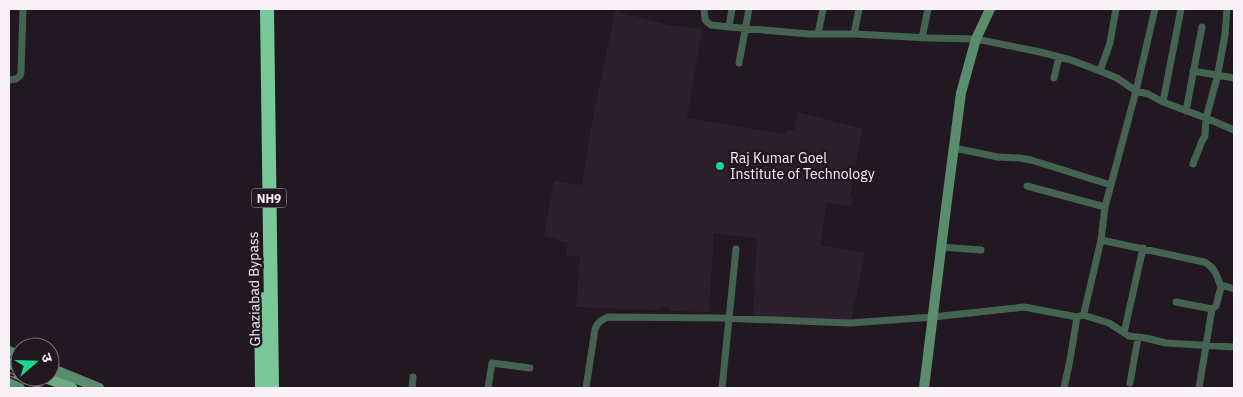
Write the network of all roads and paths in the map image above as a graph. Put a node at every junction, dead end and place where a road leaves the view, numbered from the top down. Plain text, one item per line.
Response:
1 (23, 9) edge
2 (259, 9) edge
3 (267, 9) edge
4 (704, 9) edge
5 (732, 9) edge
6 (749, 9) edge
7 (823, 9) edge
8 (859, 9) edge
9 (928, 9) edge
10 (990, 9) edge
11 (1116, 9) edge
12 (1155, 9) edge
13 (1181, 9) edge
14 (1227, 9) edge
15 (1202, 27) dead end
16 (729, 28) junction
17 (745, 28) junction
18 (818, 34) junction
19 (854, 34) junction
20 (922, 38) junction
21 (976, 39) junction
22 (1059, 57) junction
23 (739, 63) dead end
24 (1193, 70) junction
25 (1100, 71) junction
26 (1218, 75) junction
27 (1054, 78) dead end
28 (1234, 78) edge
29 (9, 80) edge
30 (1136, 91) junction
31 (1163, 102) junction
32 (1186, 111) junction
33 (1206, 118) junction
34 (1234, 130) edge
35 (954, 148) junction
36 (1193, 164) dead end
37 (1027, 186) dead end
38 (1111, 186) junction
39 (1105, 207) junction
40 (1101, 240) junction
41 (941, 247) junction
42 (1143, 248) junction
43 (736, 249) dead end
44 (981, 250) dead end
45 (1221, 287) junction
46 (1234, 289) edge
47 (1176, 302) dead end
48 (1212, 309) junction
49 (1080, 316) junction
50 (933, 317) junction
51 (729, 319) junction
52 (1124, 333) junction
53 (1138, 338) junction
54 (1207, 346) junction
55 (1234, 348) edge
56 (530, 368) dead end
57 (60, 372) edge
58 (412, 377) dead end
59 (9, 383) edge
60 (60, 383) edge
61 (1132, 385) edge
62 (20, 388) edge
63 (72, 388) edge
64 (99, 388) edge
65 (262, 388) edge
66 (272, 388) edge
67 (412, 388) edge
68 (488, 388) edge
69 (586, 388) edge
70 (722, 388) edge
71 (924, 388) edge
72 (1064, 388) edge
73 (1199, 388) edge

1 - 29 street
2 - 65 highway, Ghaziabad Bypass / NH9
3 - 66 highway, Ghaziabad Bypass / NH9
4 - 16 street
5 - 16 street
6 - 17 street
7 - 18 street
8 - 19 street
9 - 20 street
10 - 21 street
11 - 25 street
12 - 30 street
13 - 31 street
14 - 26 street
15 - 24 street
16 - 17 street
17 - 18 street
17 - 23 street
18 - 19 street
19 - 20 street
20 - 21 street
21 - 22 street
21 - 35 street
22 - 25 street
22 - 27 street
24 - 26 street
24 - 32 street
25 - 30 street
26 - 28 street
26 - 33 street
30 - 31 street
30 - 38 street
31 - 32 street
32 - 33 street
33 - 34 street
33 - 36 street
35 - 38 street
35 - 41 street
37 - 39 street
38 - 39 street
39 - 40 street
40 - 42 street
40 - 49 street
41 - 44 street
41 - 50 street
42 - 45 street
42 - 52 street
43 - 51 street
45 - 46 street
45 - 48 street
47 - 48 street
48 - 54 street
49 - 50 street
49 - 52 street
49 - 72 street
50 - 51 street
50 - 71 street
51 - 69 street
51 - 70 street
52 - 53 street
53 - 54 street
53 - 61 street
54 - 55 street
54 - 73 street
56 - 68 street
57 - 64 street
58 - 67 street
59 - 62 street
60 - 63 main road

